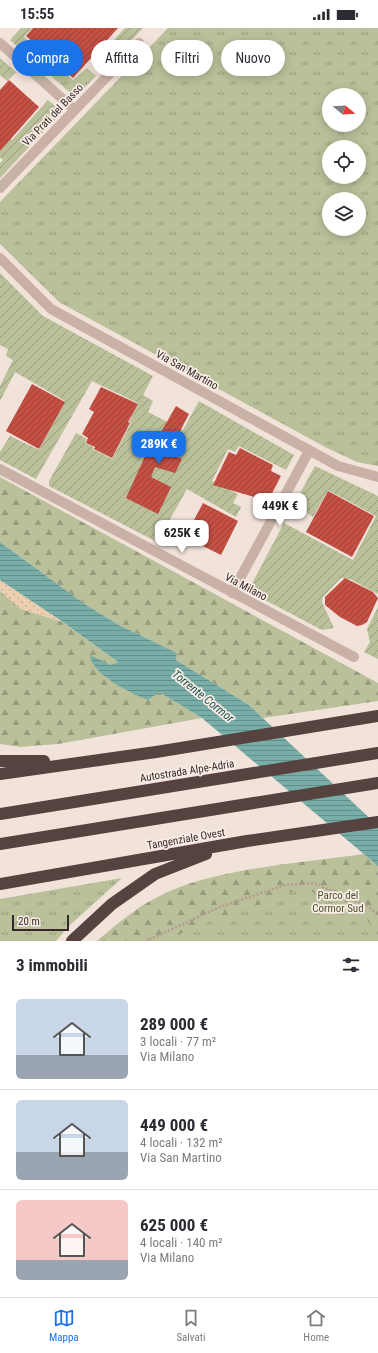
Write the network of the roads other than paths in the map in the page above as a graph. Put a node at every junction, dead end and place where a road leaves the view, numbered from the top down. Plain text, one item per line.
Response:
1 (0, 43) edge
2 (107, 76) edge
3 (75, 110) junction
4 (0, 188) edge
5 (0, 258) edge
6 (309, 451) junction
7 (0, 470) edge
8 (378, 477) edge
9 (232, 593) junction
10 (354, 657) dead end
11 (375, 716) edge
12 (378, 753) edge
13 (97, 760) junction
14 (0, 761) edge
15 (0, 774) edge
16 (378, 783) edge
17 (0, 814) edge
18 (378, 822) edge
19 (247, 841) junction
20 (0, 844) edge
21 (0, 884) edge
22 (72, 941) edge

1 - 3 street
2 - 3 street, Via Prati del Basso
3 - 4 street, Via Prati del Basso
5 - 6 street, Via San Martino
6 - 8 street, Via San Martino
6 - 9 street
7 - 9 street, Via Milano
9 - 10 street, Via Milano
11 - 13 highway
12 - 17 highway, Autostrada Alpe-Adria
13 - 14 highway
13 - 15 highway
16 - 20 highway
18 - 19 highway, Tangenziale Ovest
19 - 21 highway, Tangenziale Ovest
19 - 22 highway

